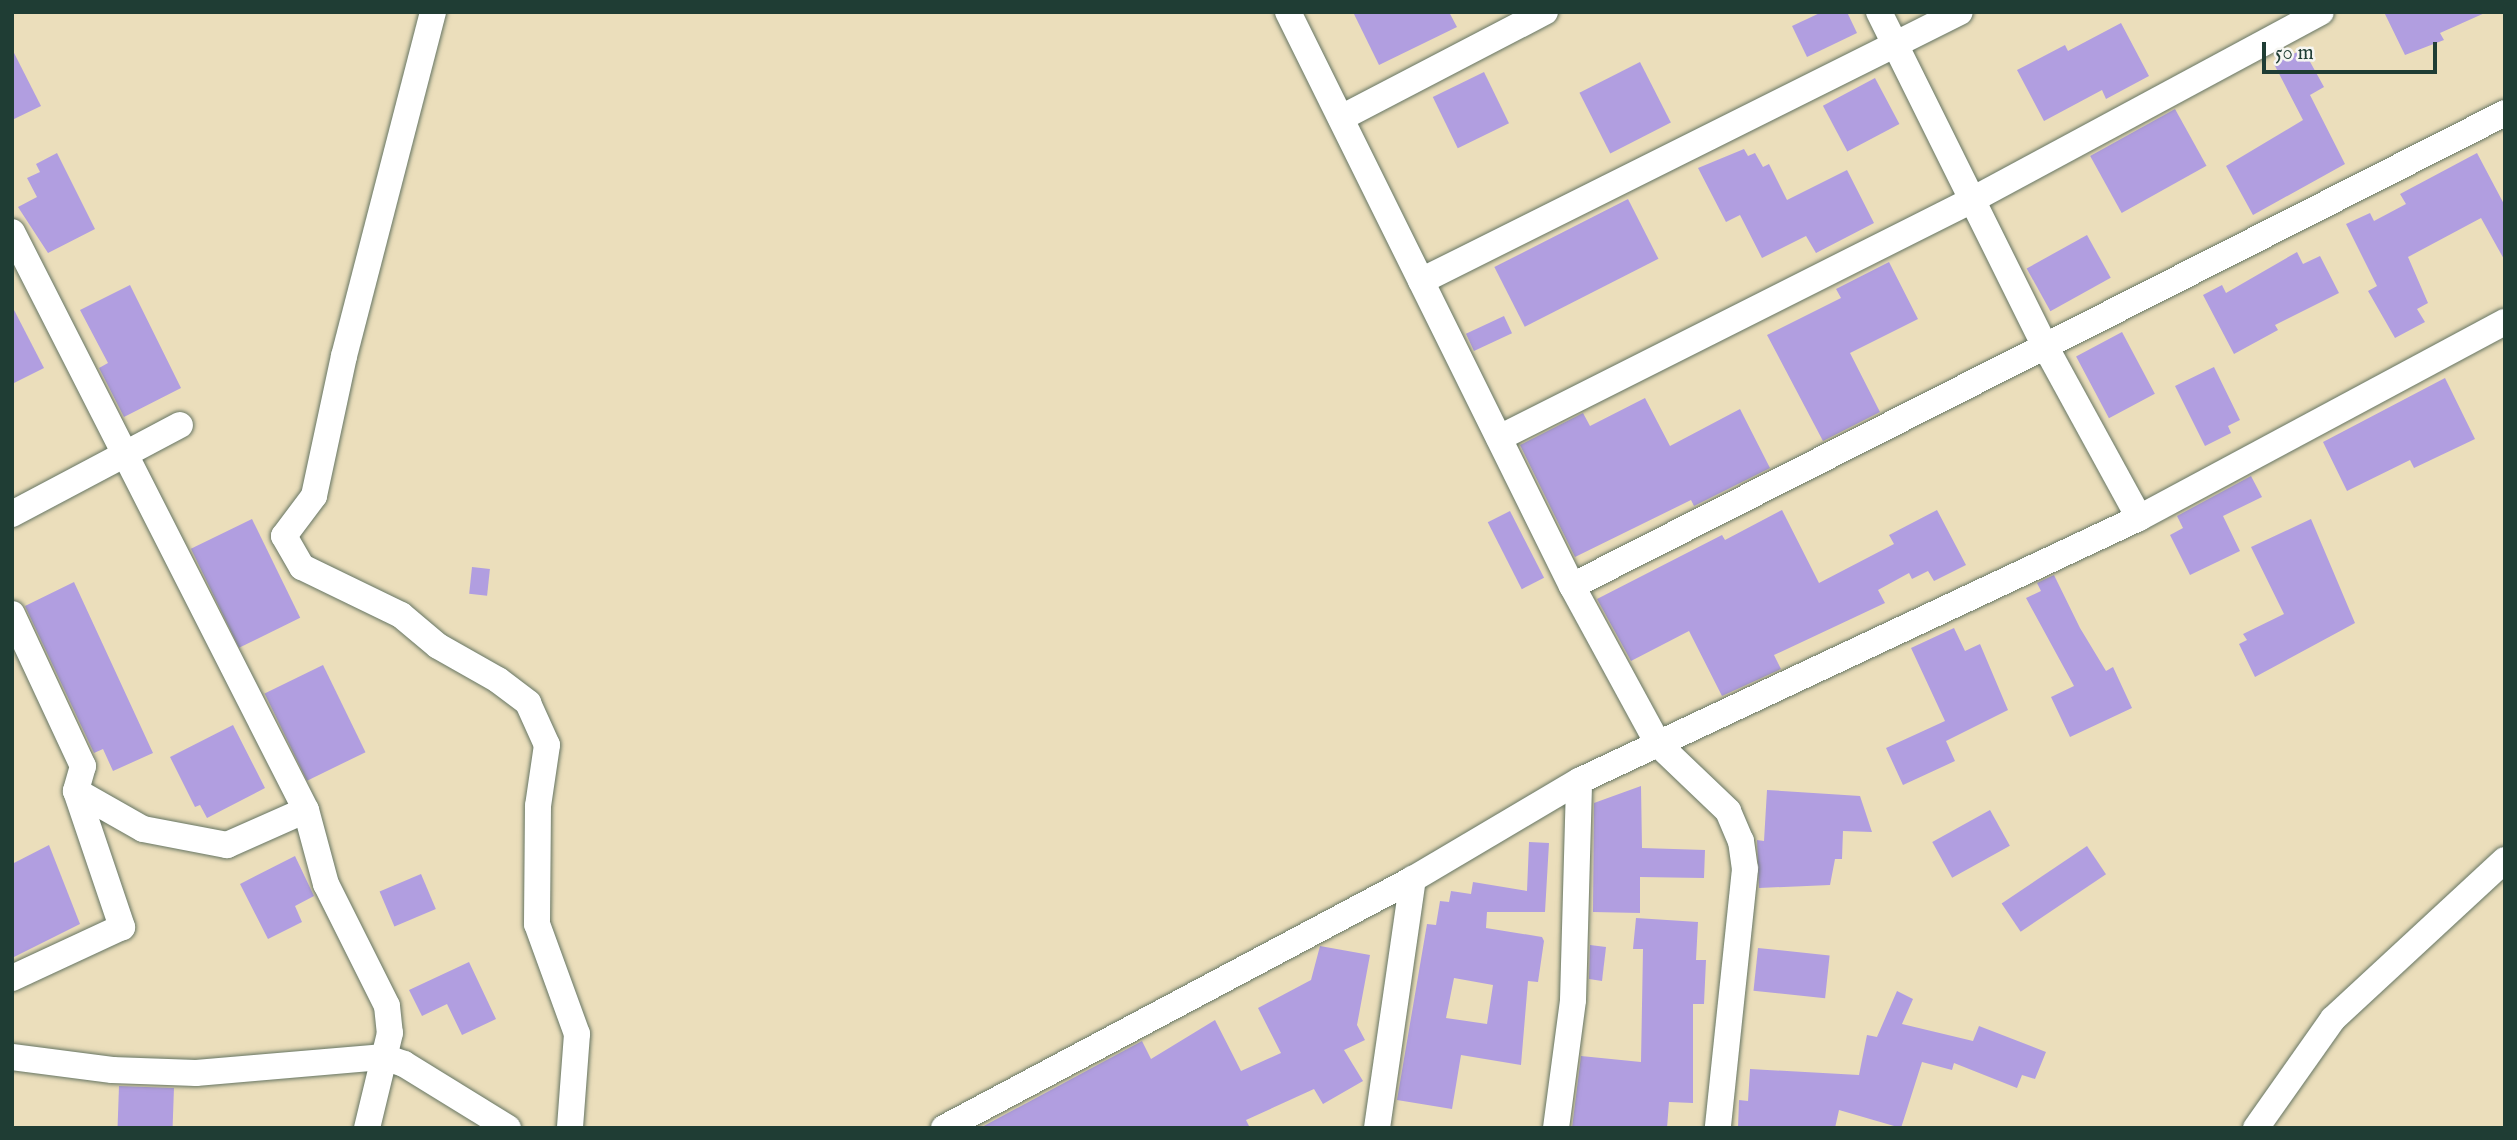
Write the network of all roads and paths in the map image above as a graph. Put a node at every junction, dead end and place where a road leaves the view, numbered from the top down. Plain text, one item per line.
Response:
1 (433, 12) edge
2 (1288, 12) edge
3 (1545, 12) edge
4 (1879, 12) edge
5 (1961, 12) edge
6 (2321, 12) edge
7 (1895, 46) junction
8 (2505, 113) edge
9 (1340, 118) junction
10 (1972, 200) junction
11 (12, 232) edge
12 (1421, 281) junction
13 (2505, 322) edge
14 (2045, 346) junction
15 (180, 425) dead end
16 (1499, 438) junction
17 (122, 454) junction
18 (12, 514) edge
19 (2139, 518) junction
20 (1573, 586) junction
21 (12, 614) edge
22 (1658, 744) junction
23 (1579, 781) junction
24 (76, 791) junction
25 (306, 810) junction
26 (2505, 860) edge
27 (1413, 879) junction
28 (12, 978) edge
29 (12, 1057) edge
30 (384, 1057) junction
31 (366, 1128) edge
32 (508, 1128) edge
33 (570, 1128) edge
34 (944, 1128) edge
35 (1377, 1128) edge
36 (1556, 1128) edge
37 (1718, 1128) edge
38 (2256, 1128) edge

1 - 33 street
2 - 9 street
3 - 9 street
4 - 7 street
5 - 7 street
6 - 10 street
7 - 10 street
7 - 12 street
8 - 14 street
9 - 12 street
10 - 14 street
10 - 16 street
11 - 17 street
12 - 16 street
13 - 19 street
14 - 19 street
14 - 20 street
15 - 17 street
16 - 20 street
17 - 18 street
17 - 25 street
19 - 22 street
20 - 22 street
21 - 24 street
22 - 23 street
22 - 37 street
23 - 27 street
23 - 36 street
24 - 25 street
24 - 28 street
25 - 30 street
26 - 38 street
27 - 34 street
27 - 35 street
29 - 30 street
30 - 31 street
30 - 32 street

